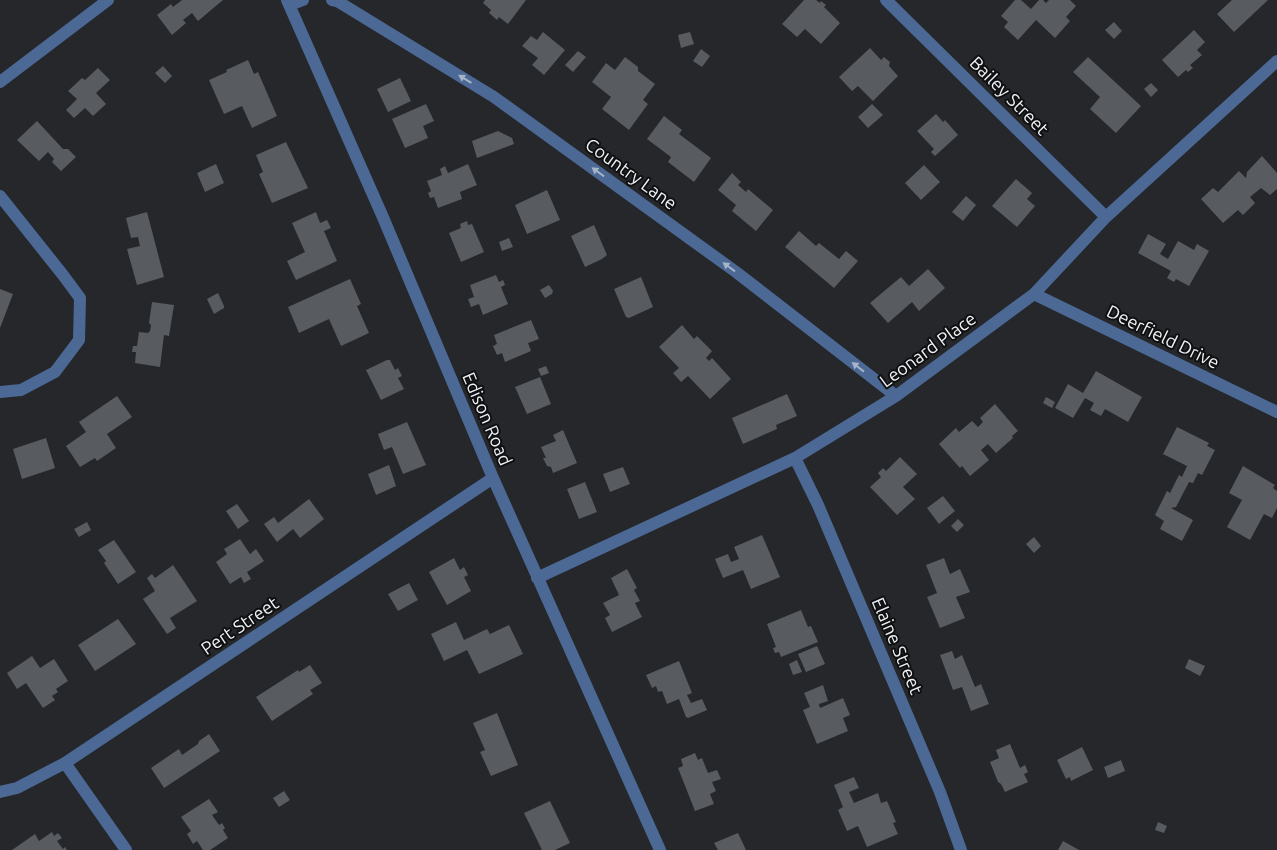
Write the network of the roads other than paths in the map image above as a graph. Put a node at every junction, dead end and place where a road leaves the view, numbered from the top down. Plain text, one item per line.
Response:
1 (108, 0) edge
2 (303, 0) edge
3 (332, 0) edge
4 (886, 0) edge
5 (289, 2) edge
6 (1277, 61) edge
7 (0, 82) edge
8 (0, 196) edge
9 (1106, 217) junction
10 (1034, 294) junction
11 (0, 392) edge
12 (896, 396) junction
13 (1277, 412) edge
14 (795, 458) junction
15 (493, 478) junction
16 (537, 578) junction
17 (65, 764) junction
18 (0, 792) edge
19 (126, 850) edge
20 (660, 850) edge
21 (962, 850) edge

1 - 7 street
2 - 5 street
12 -> 3 street, Country Lane
4 - 9 street, Bailey Street
5 - 15 street, Edison Road
6 - 9 street, Leonard Place
8 - 11 street
9 - 10 street, Leonard Place
10 - 12 street, Leonard Place
10 - 13 street, Deerfield Drive
12 - 14 street, Leonard Place
14 - 16 street, Leonard Place
14 - 21 street, Elaine Street
15 - 16 street, Edison Road
15 - 17 street, Pert Street
16 - 20 street, Edison Road
17 - 18 street, Pert Street
17 - 19 street

